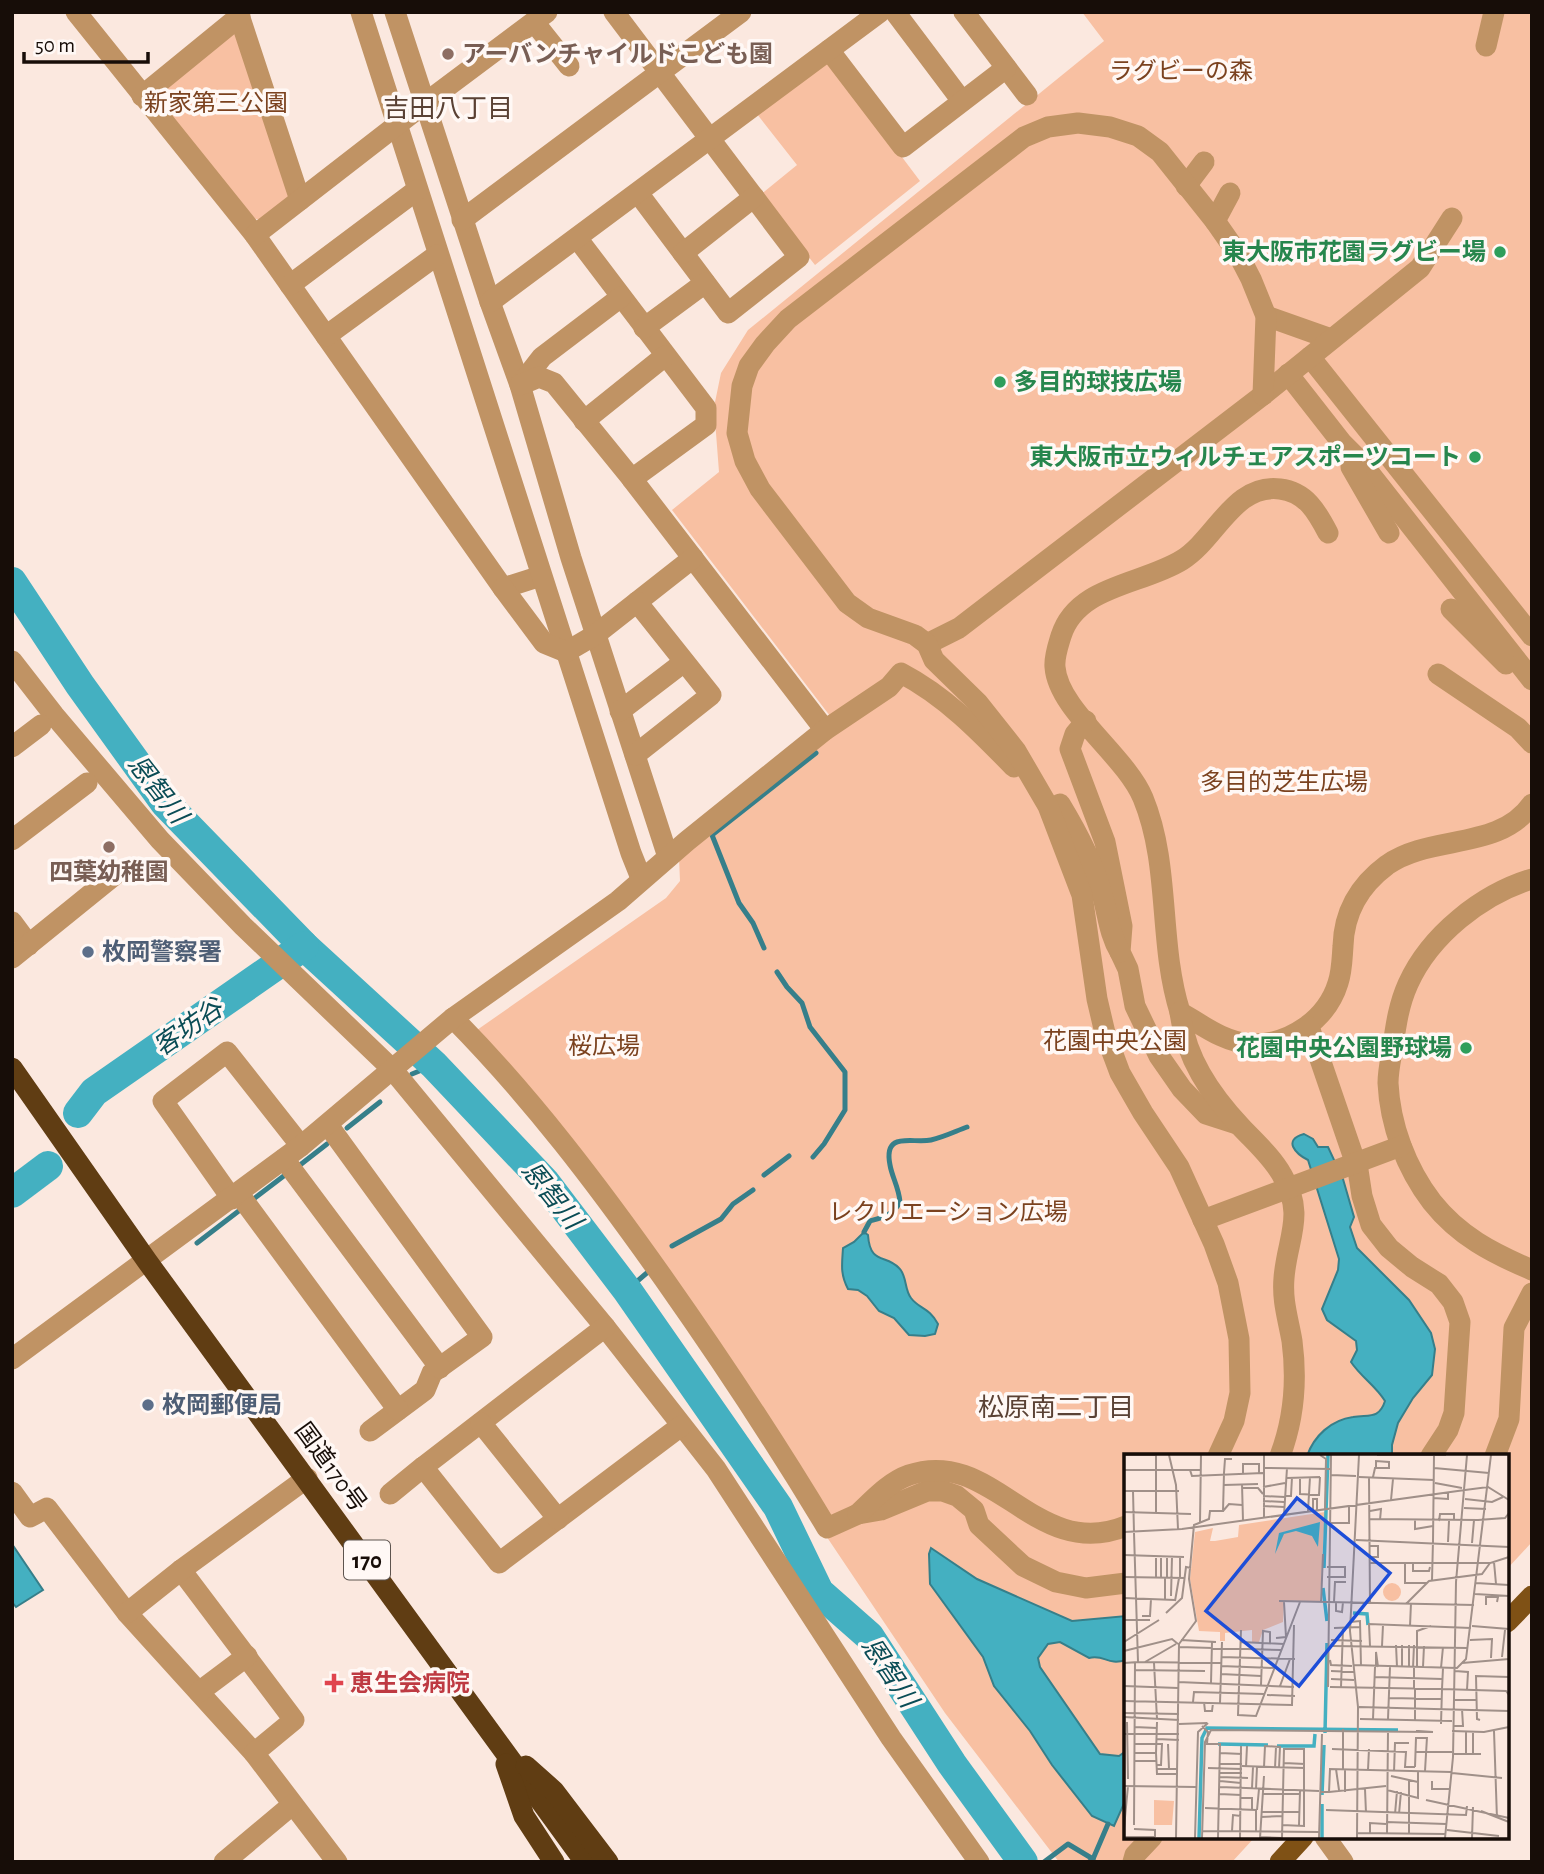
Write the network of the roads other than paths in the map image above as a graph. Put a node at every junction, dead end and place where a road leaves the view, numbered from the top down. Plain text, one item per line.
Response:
1 (76, 12) edge
2 (361, 12) edge
3 (396, 12) edge
4 (614, 12) edge
5 (741, 12) edge
6 (880, 12) edge
7 (895, 12) edge
8 (964, 12) edge
9 (1494, 12) edge
10 (239, 14) edge
11 (541, 17) edge
12 (1486, 46) dead end
13 (829, 50) junction
14 (569, 66) dead end
15 (1006, 68) junction
16 (659, 73) junction
17 (1027, 95) dead end
18 (142, 96) junction
19 (962, 101) junction
20 (424, 104) junction
21 (397, 126) junction
22 (709, 139) junction
23 (1209, 169) dead end
24 (1186, 186) junction
25 (417, 190) junction
26 (638, 193) junction
27 (754, 197) junction
28 (300, 200) junction
29 (1236, 200) dead end
30 (1452, 218) dead end
31 (463, 220) junction
32 (1215, 220) junction
33 (255, 235) junction
34 (577, 237) junction
35 (683, 253) junction
36 (437, 255) junction
37 (705, 283) junction
38 (290, 285) junction
39 (621, 297) junction
40 (490, 302) junction
41 (1266, 316) junction
42 (645, 328) junction
43 (326, 336) junction
44 (1331, 339) junction
45 (665, 356) junction
46 (1310, 357) junction
47 (1288, 374) junction
48 (520, 385) junction
49 (1263, 395) junction
50 (584, 421) junction
51 (1342, 443) junction
52 (632, 479) junction
53 (1328, 533) dead end
54 (1389, 533) dead end
55 (693, 558) junction
56 (541, 576) junction
57 (503, 588) junction
58 (637, 602) junction
59 (1451, 609) dead end
60 (595, 635) junction
61 (1532, 636) edge
62 (927, 644) junction
63 (566, 652) junction
64 (12, 661) edge
65 (684, 662) junction
66 (1438, 674) dead end
67 (1531, 680) edge
68 (621, 711) junction
69 (1086, 721) junction
70 (41, 725) dead end
71 (825, 730) junction
72 (1532, 743) edge
73 (12, 747) edge
74 (635, 755) junction
75 (1033, 778) junction
76 (87, 783) dead end
77 (1532, 804) edge
78 (12, 840) edge
79 (668, 857) junction
80 (117, 873) dead end
81 (641, 878) junction
82 (1532, 879) edge
83 (12, 922) edge
84 (29, 945) junction
85 (1120, 952) junction
86 (12, 958) edge
87 (1180, 1012) junction
88 (450, 1021) junction
89 (1308, 1027) junction
90 (395, 1067) junction
91 (12, 1068) edge
92 (1238, 1124) junction
93 (328, 1125) junction
94 (1401, 1146) junction
95 (293, 1153) junction
96 (236, 1196) junction
97 (1193, 1222) junction
98 (147, 1261) junction
99 (1532, 1270) edge
100 (1532, 1293) edge
101 (605, 1327) junction
102 (12, 1359) edge
103 (440, 1368) junction
104 (398, 1410) junction
105 (481, 1423) junction
106 (681, 1426) junction
107 (370, 1431) dead end
108 (1220, 1454) edge
109 (1281, 1454) edge
110 (1432, 1454) edge
111 (1496, 1454) edge
112 (424, 1467) junction
113 (307, 1478) junction
114 (12, 1492) edge
115 (390, 1494) dead end
116 (858, 1514) junction
117 (558, 1519) junction
118 (1124, 1527) edge
119 (181, 1570) junction
120 (1124, 1583) edge
121 (1531, 1597) edge
122 (127, 1613) junction
123 (1509, 1620) edge
124 (247, 1656) junction
125 (199, 1692) junction
126 (499, 1742) junction
127 (254, 1753) junction
128 (292, 1805) junction
129 (1150, 1839) edge
130 (1301, 1839) edge
131 (1326, 1839) edge
132 (224, 1862) edge
133 (337, 1862) edge
134 (554, 1862) edge
135 (585, 1862) edge
136 (608, 1862) edge
137 (979, 1862) edge
138 (1133, 1862) edge
139 (1280, 1862) edge
140 (1343, 1862) edge

1 - 18 street
2 - 21 street
3 - 20 street
4 - 16 street
5 - 16 street
6 - 13 street
7 - 19 street
8 - 15 street
9 - 12 street
10 - 18 street
10 - 28 street
11 - 14 street
11 - 20 street
13 - 19 street
13 - 22 street
15 - 17 street
15 - 19 street
16 - 22 street
16 - 31 street
18 - 33 street
20 - 21 street
20 - 31 street
21 - 25 street
21 - 28 street
22 - 26 street
22 - 27 street
23 - 24 street
24 - 32 street
24 - 62 street
25 - 36 street
25 - 38 street
26 - 34 street
26 - 35 street
27 - 35 street
27 - 37 street
28 - 33 street
29 - 32 street
30 - 44 street
31 - 40 street
32 - 41 street
33 - 38 street
34 - 39 street
34 - 40 street
35 - 37 street
36 - 43 street
36 - 56 street
37 - 42 street
38 - 43 street
39 - 42 street
39 - 48 street
40 - 48 street
41 - 44 street
41 - 49 street
42 - 45 street
43 - 57 street
44 - 46 street
45 - 50 street
45 - 52 street
46 - 47 street
46 - 61 street
47 - 49 street
47 - 51 street
48 - 50 street
48 - 60 street
49 - 62 street
50 - 52 street
51 - 54 street
51 - 67 street
52 - 55 street
53 - 69 street
55 - 58 street
55 - 71 street
56 - 57 street
56 - 63 street
57 - 63 street
58 - 60 street
58 - 65 street
59 - 67 street
60 - 63 street
60 - 68 street
62 - 75 street
63 - 81 street
64 - 90 street
65 - 68 street
65 - 74 street
66 - 72 street
68 - 74 street
69 - 85 street
69 - 87 street
70 - 73 street
71 - 75 street
71 - 79 street
74 - 79 street
75 - 85 street
75 - 97 street
76 - 78 street
77 - 89 street
79 - 81 street
80 - 84 street
81 - 88 street
82 - 94 street
83 - 84 street
84 - 86 street
85 - 92 street
87 - 89 street
87 - 92 street
88 - 90 street
88 - 116 street
89 - 110 street
90 - 93 street
90 - 101 street
91 - 98 highway, 国道170号 / 170
92 - 109 street
93 - 95 street
93 - 103 street
94 - 97 street, bridge
94 - 99 street
95 - 96 street
95 - 96 street
95 - 103 street
96 - 98 street
96 - 104 street
97 - 108 street
98 - 102 street
98 - 113 highway, 国道170号 / 170
100 - 111 street
101 - 105 street
101 - 106 street
103 - 104 street
104 - 107 street
105 - 112 street
105 - 117 street
106 - 117 street
106 - 137 street
112 - 115 street
112 - 117 street
113 - 119 street
113 - 126 highway, 国道170号 / 170
114 - 122 street
116 - 118 street
116 - 120 street
119 - 122 street
119 - 124 street
121 - 123 main road
122 - 125 street
124 - 125 street
124 - 127 street
125 - 127 street
126 - 134 highway, 170
126 - 135 highway, 国道170号 / 170
126 - 136 highway, 170
127 - 128 street
128 - 132 street
128 - 133 street
129 - 138 street
130 - 139 main road
131 - 140 street

